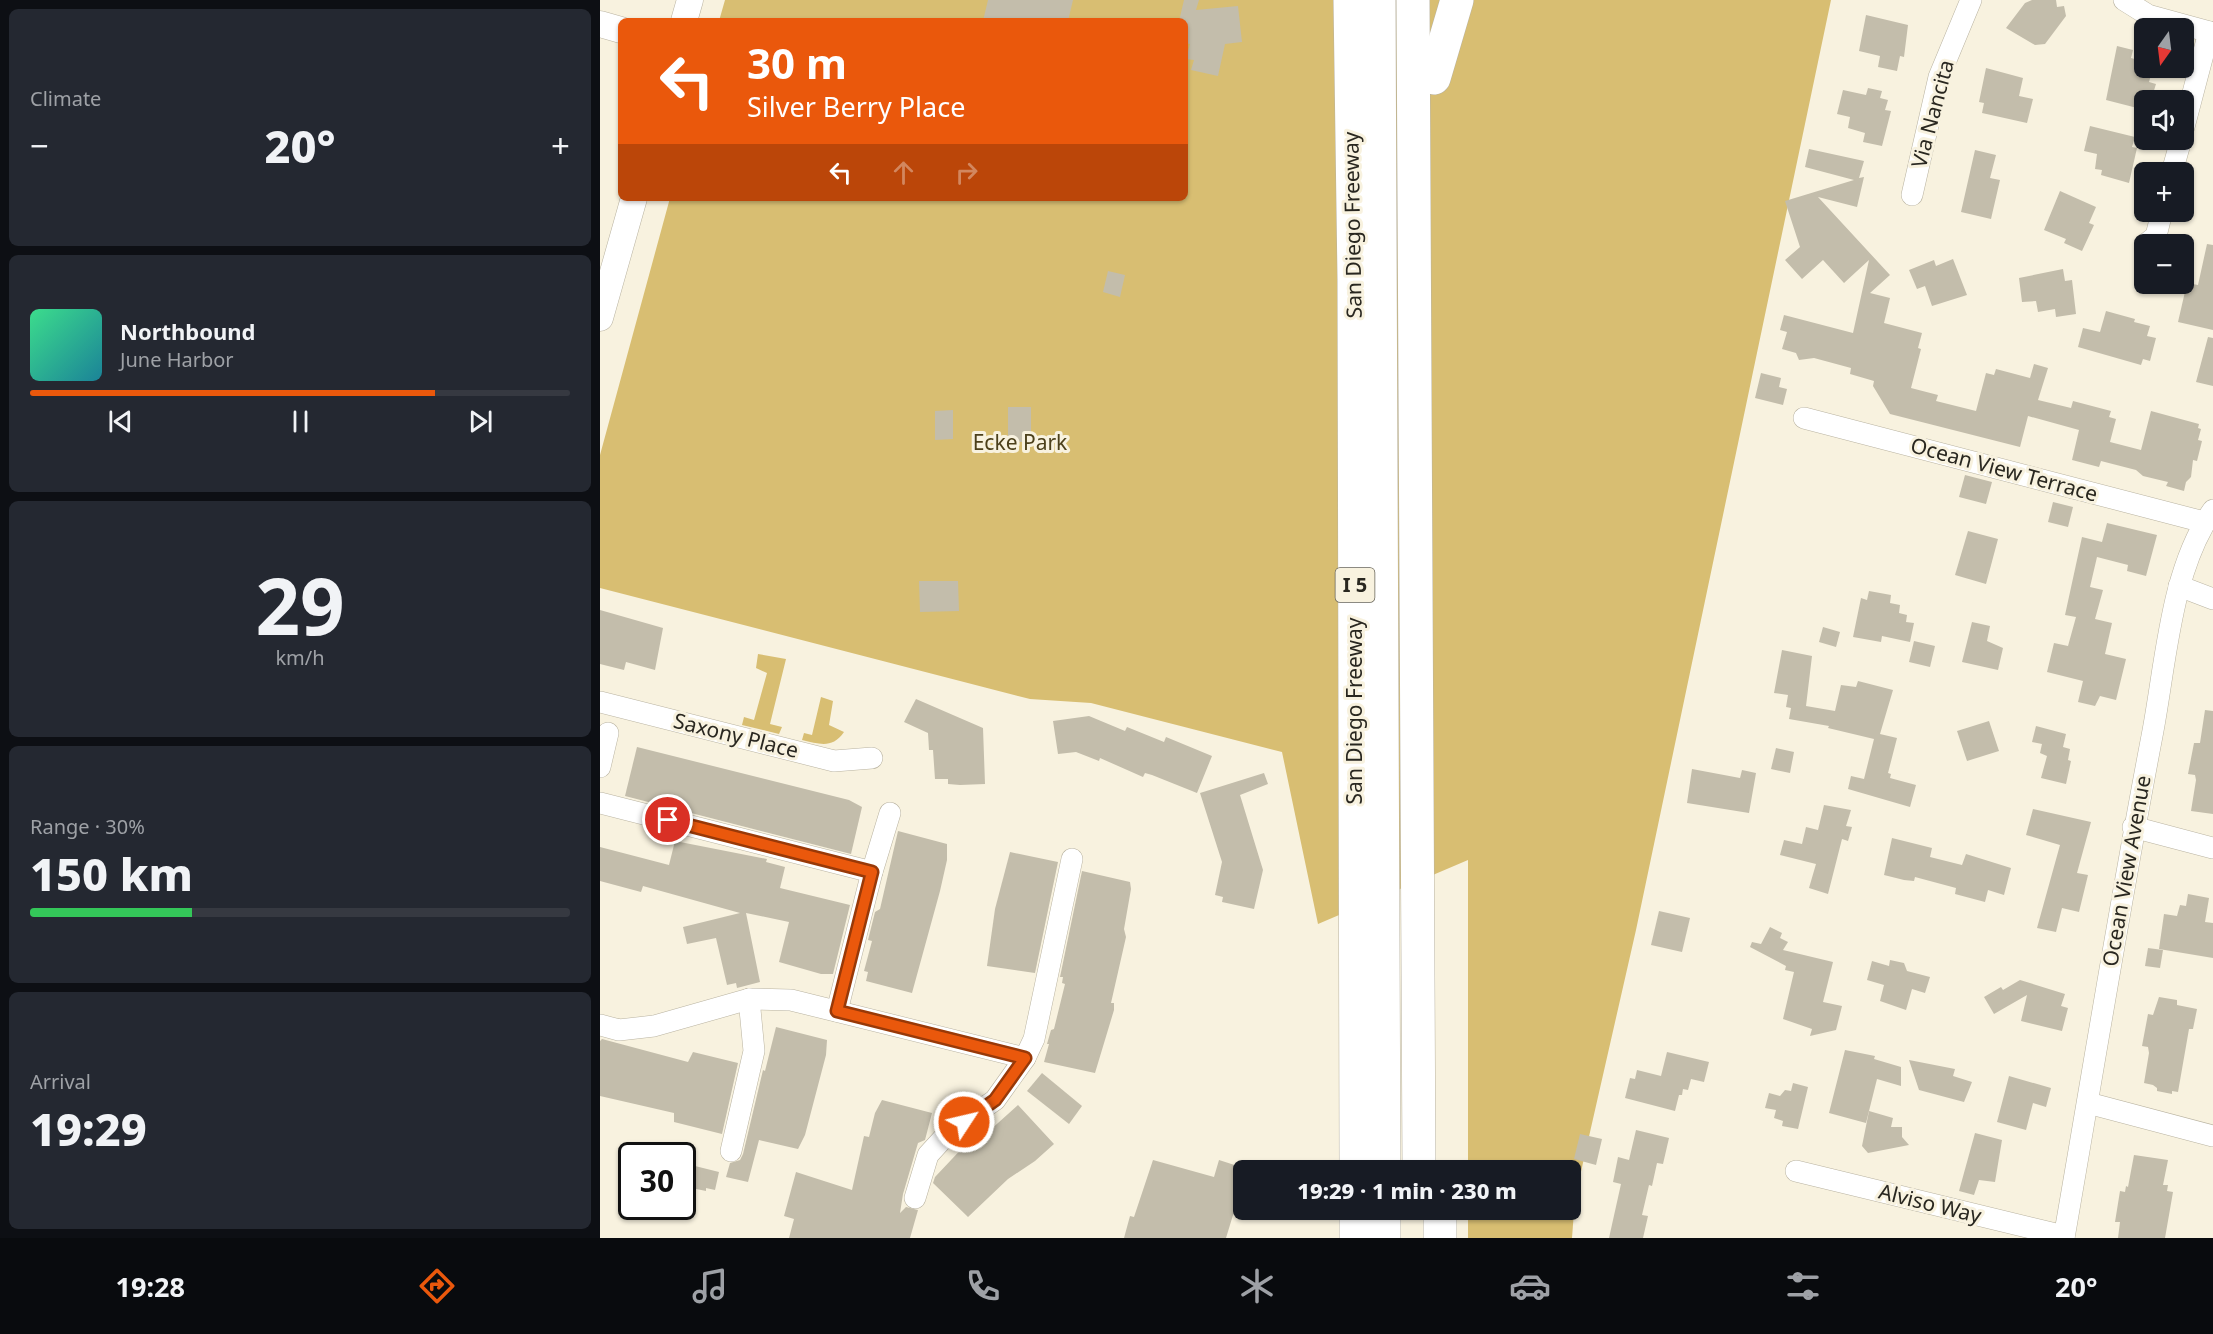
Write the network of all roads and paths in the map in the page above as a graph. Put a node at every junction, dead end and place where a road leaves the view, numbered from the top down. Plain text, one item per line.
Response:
1 (690, 0) edge
2 (1350, 0) edge
3 (1379, 0) edge
4 (1413, 0) edge
5 (1434, 0) edge
6 (1457, 0) edge
7 (1971, 0) edge
8 (2124, 0) edge
9 (685, 18) edge
10 (600, 24) edge
11 (618, 29) edge
12 (2211, 33) edge
13 (1434, 78) junction
14 (2194, 92) edge
15 (1911, 195) dead end
16 (633, 201) edge
17 (600, 318) edge
18 (1804, 418) dead end
19 (2209, 516) edge
20 (2179, 586) junction
21 (2213, 599) edge
22 (600, 702) edge
23 (608, 733) dead end
24 (872, 758) dead end
25 (600, 767) edge
26 (600, 803) edge
27 (890, 813) dead end
28 (2133, 827) junction
29 (2213, 848) edge
30 (1072, 859) dead end
31 (872, 872) junction
32 (749, 999) junction
33 (837, 1011) junction
34 (600, 1025) edge
35 (1025, 1058) junction
36 (2088, 1103) junction
37 (2213, 1136) edge
38 (731, 1151) dead end
39 (1356, 1160) edge
40 (1384, 1160) edge
41 (1419, 1160) edge
42 (1440, 1160) edge
43 (1796, 1171) dead end
44 (915, 1198) dead end
45 (1356, 1220) edge
46 (1384, 1220) edge
47 (1419, 1220) edge
48 (1440, 1220) edge
49 (2064, 1237) edge
50 (1356, 1238) edge
51 (1384, 1238) edge
52 (1419, 1238) edge
53 (1440, 1238) edge

1 - 9 street
2 - 39 highway, San Diego Freeway / I 5
3 - 40 highway
4 - 41 highway
5 - 13 highway
6 - 13 highway
7 - 15 street, Via Nancita
8 - 12 street
10 - 11 street
12 - 14 street
13 - 42 highway
16 - 17 street
18 - 19 street, Ocean View Terrace
19 - 20 street, Ocean View Avenue
20 - 21 street
20 - 28 street, Ocean View Avenue
22 - 24 street, Saxony Place
23 - 25 street
26 - 31 street
27 - 31 street
28 - 29 street
28 - 36 street, Ocean View Avenue
30 - 35 street
31 - 33 street
32 - 33 street
32 - 34 street
32 - 38 street
33 - 35 street
35 - 44 street
36 - 37 street
36 - 49 street, Ocean View Avenue
43 - 49 street, Alviso Way
45 - 50 highway
46 - 51 highway
47 - 52 highway
48 - 53 highway

